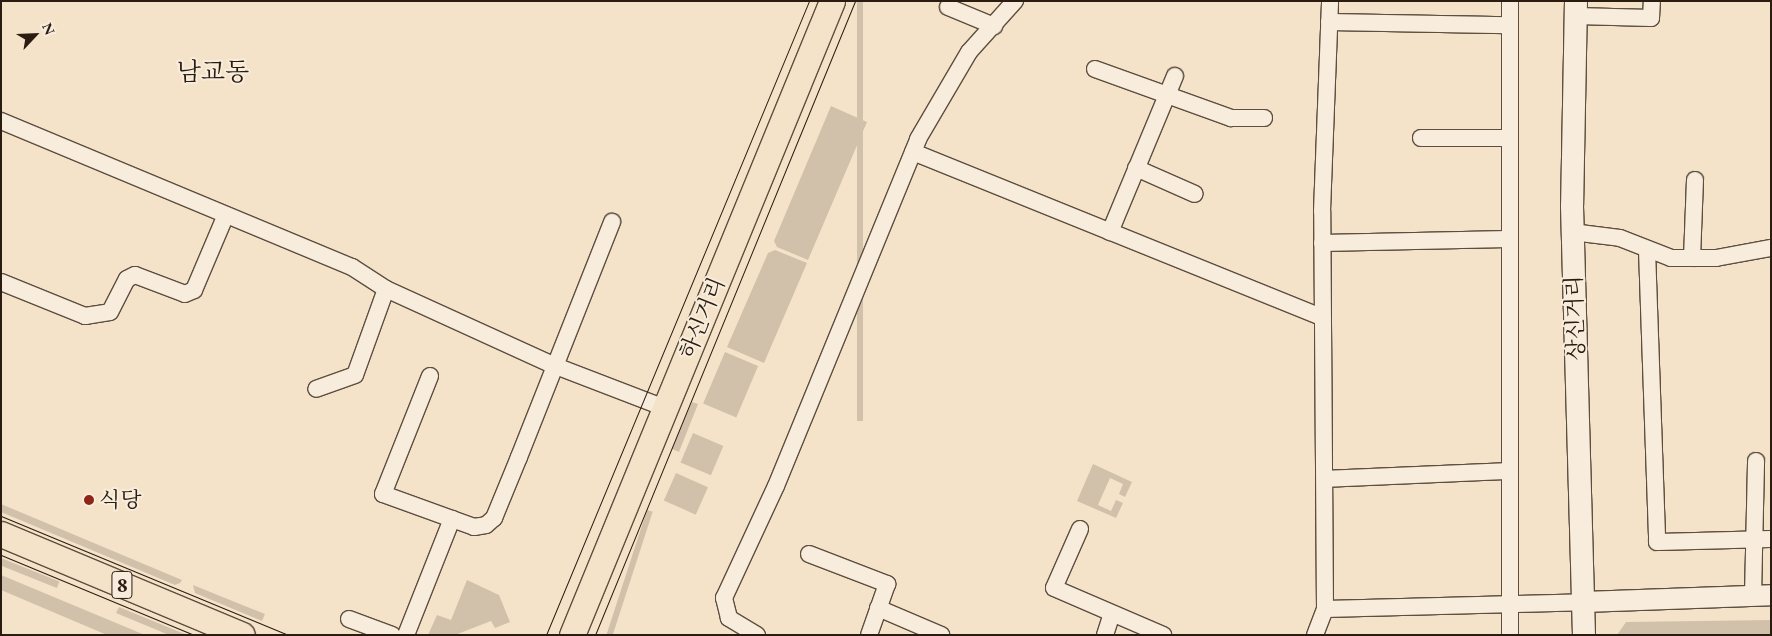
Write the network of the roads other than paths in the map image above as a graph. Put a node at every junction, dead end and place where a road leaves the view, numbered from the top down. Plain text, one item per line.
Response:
1 (832, 1) edge
2 (1015, 1) edge
3 (1330, 1) edge
4 (1510, 1) edge
5 (1652, 1) edge
6 (948, 7) dead end
7 (1576, 8) edge
8 (1329, 22) junction
9 (1509, 25) junction
10 (994, 26) junction
11 (1095, 69) dead end
12 (1175, 76) dead end
13 (1167, 96) junction
14 (1264, 118) dead end
15 (1, 121) edge
16 (1421, 138) dead end
17 (1509, 138) junction
18 (913, 152) junction
19 (1136, 168) junction
20 (1695, 180) dead end
21 (1195, 194) dead end
22 (225, 217) junction
23 (612, 222) dead end
24 (1110, 232) junction
25 (1572, 232) junction
26 (1508, 239) junction
27 (1322, 243) junction
28 (1771, 248) edge
29 (1647, 250) junction
30 (1692, 258) junction
31 (1, 282) edge
32 (386, 289) junction
33 (1323, 318) junction
34 (553, 365) junction
35 (430, 376) dead end
36 (316, 389) dead end
37 (665, 408) junction
38 (1756, 461) dead end
39 (1509, 471) junction
40 (1325, 479) junction
41 (452, 519) junction
42 (1080, 529) dead end
43 (1, 534) edge
44 (1771, 539) edge
45 (1752, 540) junction
46 (809, 554) dead end
47 (1762, 596) edge
48 (1510, 601) junction
49 (1584, 602) junction
50 (878, 608) junction
51 (1326, 609) junction
52 (1112, 614) junction
53 (348, 619) dead end
54 (242, 635) edge
55 (392, 635) edge
56 (406, 635) edge
57 (572, 635) edge
58 (757, 635) edge
59 (869, 635) edge
60 (941, 635) edge
61 (1105, 635) edge
62 (1163, 635) edge
63 (1315, 635) edge
64 (1510, 635) edge
65 (1584, 635) edge

1 - 37 main road, 하신거리
2 - 10 street
3 - 8 street
4 - 9 street
5 - 7 street
6 - 10 street
7 - 25 main road, 상신거리
8 - 9 street
8 - 27 street
9 - 17 street
10 - 18 street
11 - 13 street
12 - 13 street
13 - 14 street
13 - 19 street
15 - 22 street
16 - 17 street
17 - 26 street
18 - 24 street
18 - 58 street
19 - 21 street
19 - 24 street
20 - 30 street
22 - 31 street
22 - 32 street
23 - 34 street
24 - 33 street
25 - 29 street
25 - 49 main road, 상신거리
26 - 27 street
26 - 39 street
27 - 33 street
28 - 30 street
29 - 30 street
29 - 45 street
32 - 34 street
32 - 36 street
33 - 40 street
34 - 37 street
34 - 41 street
35 - 41 street
37 - 57 main road, 하신거리
38 - 45 street
39 - 40 street
39 - 48 street
40 - 51 street
41 - 56 street
42 - 52 street
43 - 54 main road, 8
44 - 45 street
45 - 47 street
46 - 50 street
47 - 49 street
48 - 49 street
48 - 51 street
48 - 64 street
49 - 65 main road, 상신거리
50 - 59 street
50 - 60 street
51 - 63 street
52 - 61 street
52 - 62 street
53 - 55 street

